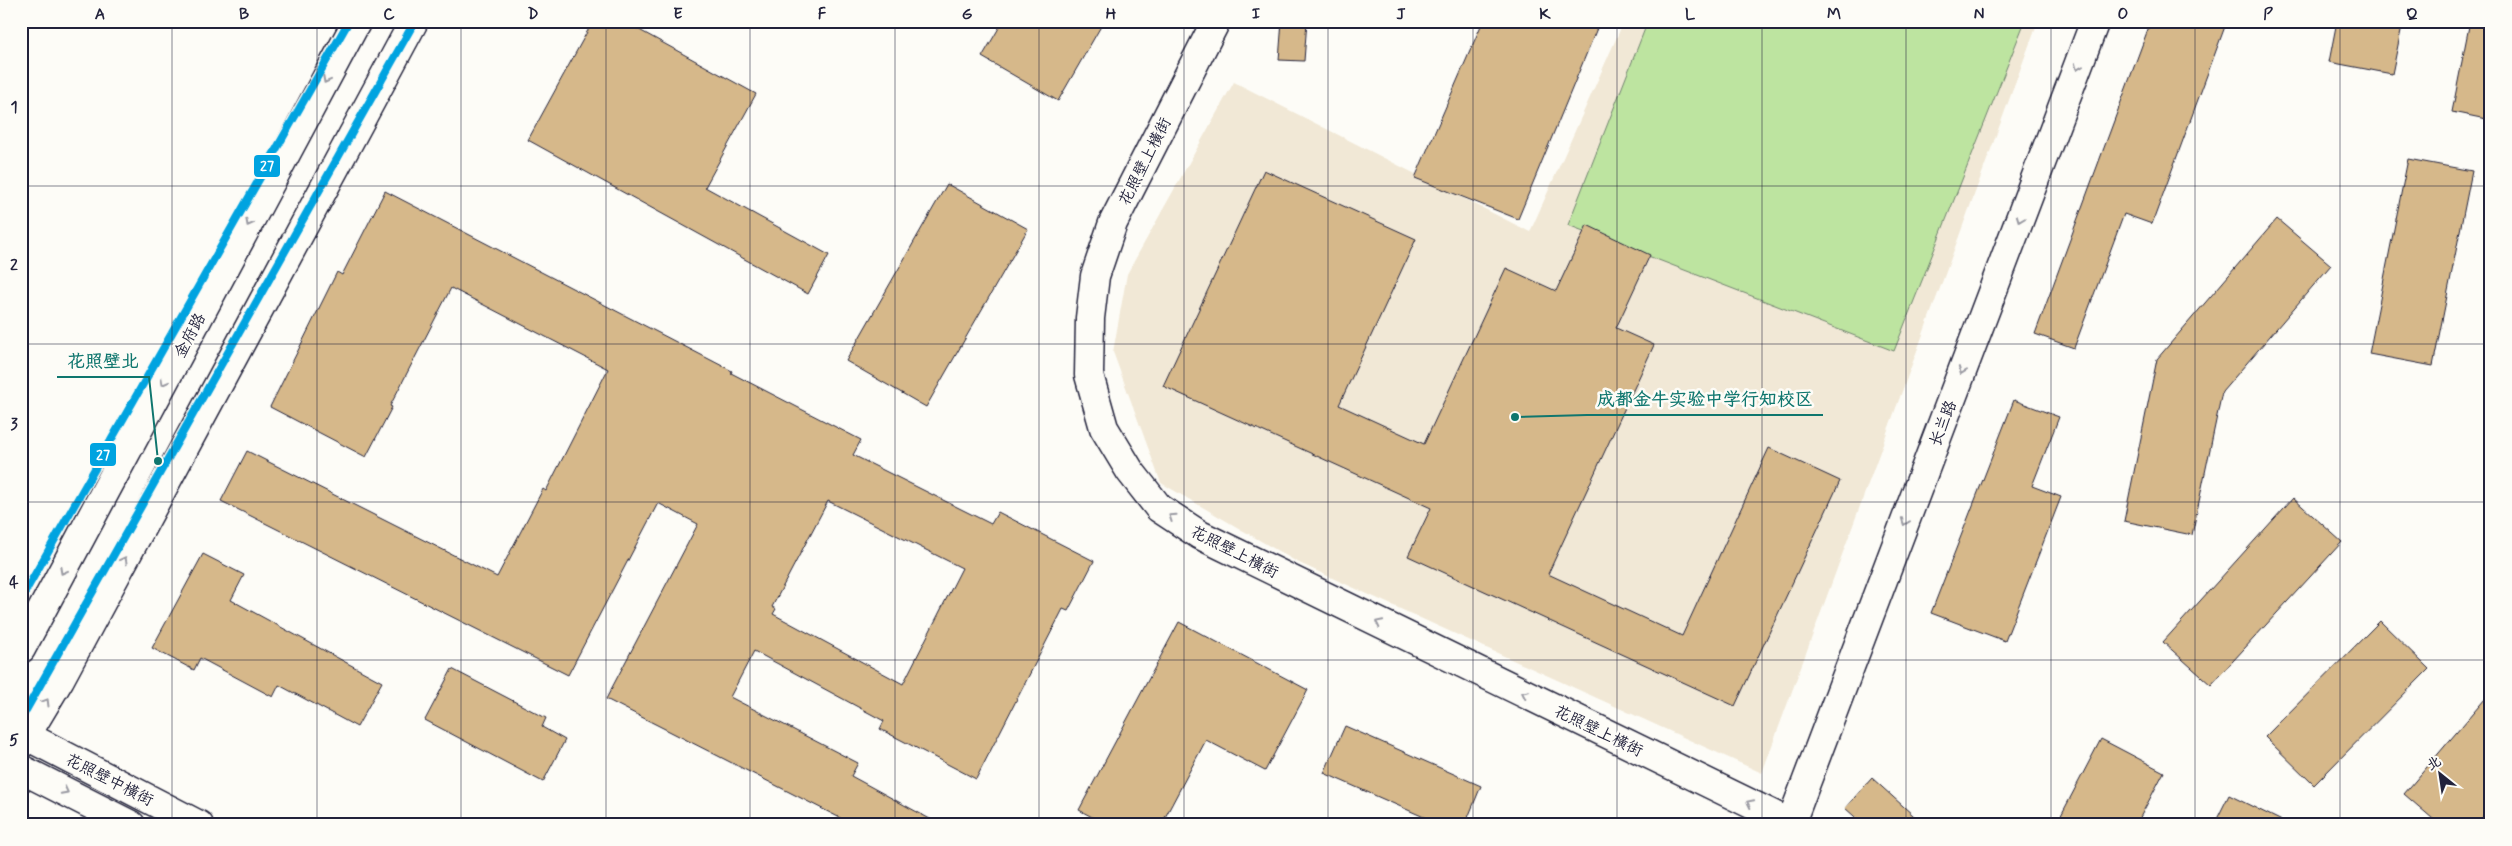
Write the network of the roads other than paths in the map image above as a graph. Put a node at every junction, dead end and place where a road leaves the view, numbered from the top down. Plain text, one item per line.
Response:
1 (357, 21) edge
2 (414, 21) edge
3 (1216, 21) edge
4 (2095, 21) edge
5 (21, 649) edge
6 (23, 737) edge
7 (21, 769) edge
8 (1791, 824) edge
9 (131, 825) edge
10 (199, 825) edge

1 -> 5 street, 金府路
6 -> 2 street
8 -> 3 street, 花照壁上横街
4 -> 8 street, 长兰路
6 - 10 street, 花照壁中横街
7 -> 9 street, 花照壁中横街

